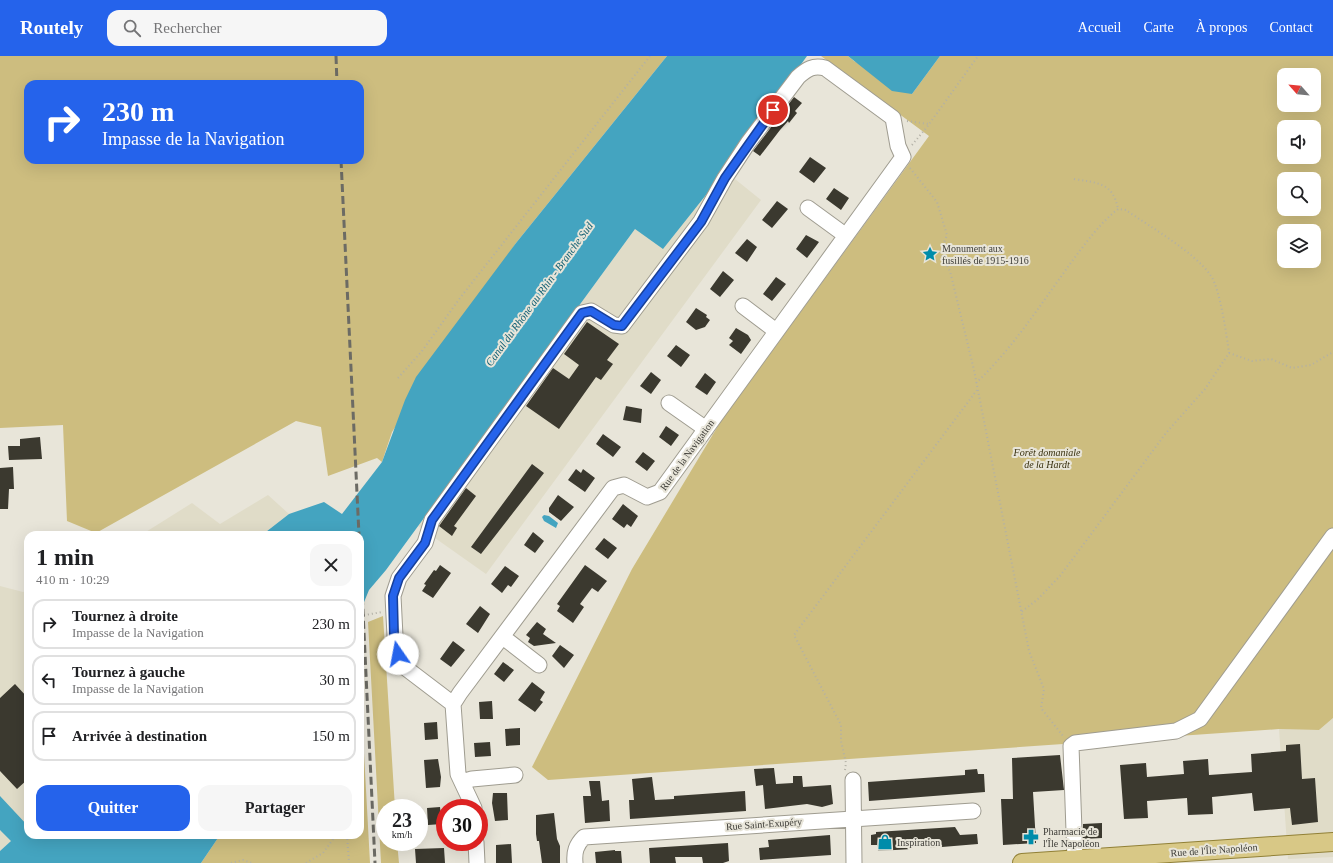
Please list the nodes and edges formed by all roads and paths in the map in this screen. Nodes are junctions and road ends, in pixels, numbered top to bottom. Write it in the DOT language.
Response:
graph roads {
  1 [pos="650,56"];
  2 [pos="978,56"];
  3 [pos="893,118"];
  4 [pos="929,124"];
  5 [pos="900,151"];
  6 [pos="1074,179"];
  7 [pos="808,208"];
  8 [pos="1118,209"];
  9 [pos="845,235"];
  10 [pos="743,306"];
  11 [pos="776,330"];
  12 [pos="1333,352"];
  13 [pos="1229,353"];
  14 [pos="398,378"];
  15 [pos="976,382"];
  16 [pos="978,390"];
  17 [pos="669,403"];
  18 [pos="706,429"];
  19 [pos="1333,536"];
  20 [pos="393,612"];
  21 [pos="1021,612"];
  22 [pos="364,616"];
  23 [pos="503,637"];
  24 [pos="539,665"];
  25 [pos="453,704"];
  26 [pos="1071,746"];
  27 [pos="515,776"];
  28 [pos="853,780"];
  29 [pos="462,782"];
  30 [pos="470,799"];
  31 [pos="973,811"];
  32 [pos="852,818"];
  33 [pos="333,839"];
  34 [pos="347,839"];
  35 [pos="1333,842"];
  36 [pos="476,851"];
  37 [pos="1079,860"];
  38 [pos="231,863"];
  39 [pos="235,863"];
  40 [pos="252,863"];
  41 [pos="306,863"];
  42 [pos="349,863"];
  43 [pos="477,863"];
  44 [pos="575,863"];
  45 [pos="854,863"];
  46 [pos="1022,863"];
  1 -- 14 [label="path"];
  2 -- 4 [label="path"];
  3 -- 4 [label="path"];
  3 -- 5 [label="street"];
  3 -- 20 [label="street"];
  4 -- 5 [label="path"];
  5 -- 9 [label="street, Rue de la Navigation"];
  5 -- 15 [label="path"];
  6 -- 8 [label="path"];
  7 -- 9 [label="street"];
  8 -- 13 [label="path"];
  8 -- 15 [label="path"];
  9 -- 11 [label="street, Rue de la Navigation"];
  10 -- 11 [label="street"];
  11 -- 18 [label="street, Rue de la Navigation"];
  12 -- 13 [label="path"];
  13 -- 21 [label="path"];
  15 -- 16 [label="path"];
  16 -- 21 [label="path"];
  16 -- 28 [label="path"];
  17 -- 18 [label="street"];
  18 -- 23 [label="street, Rue de la Navigation"];
  19 -- 26 [label="street"];
  20 -- 22 [label="path"];
  20 -- 25 [label="street"];
  21 -- 26 [label="path"];
  23 -- 24 [label="street"];
  23 -- 25 [label="street, Rue de la Navigation"];
  25 -- 29 [label="street"];
  26 -- 37 [label="street"];
  27 -- 29 [label="street"];
  28 -- 32 [label="street"];
  29 -- 30 [label="street"];
  31 -- 32 [label="street, Rue Saint-Exupéry"];
  32 -- 44 [label="street, Rue Saint-Exupéry"];
  32 -- 45 [label="street"];
  33 -- 41 [label="path"];
  34 -- 42 [label="path"];
  35 -- 37 [label="main road, Rue de l'Île Napoléon"];
  36 -- 43 [label="street"];
  37 -- 46 [label="main road, Rue de l'Île Napoléon"];
  38 -- 39 [label="path"];
  39 -- 40 [label="path"];
}
